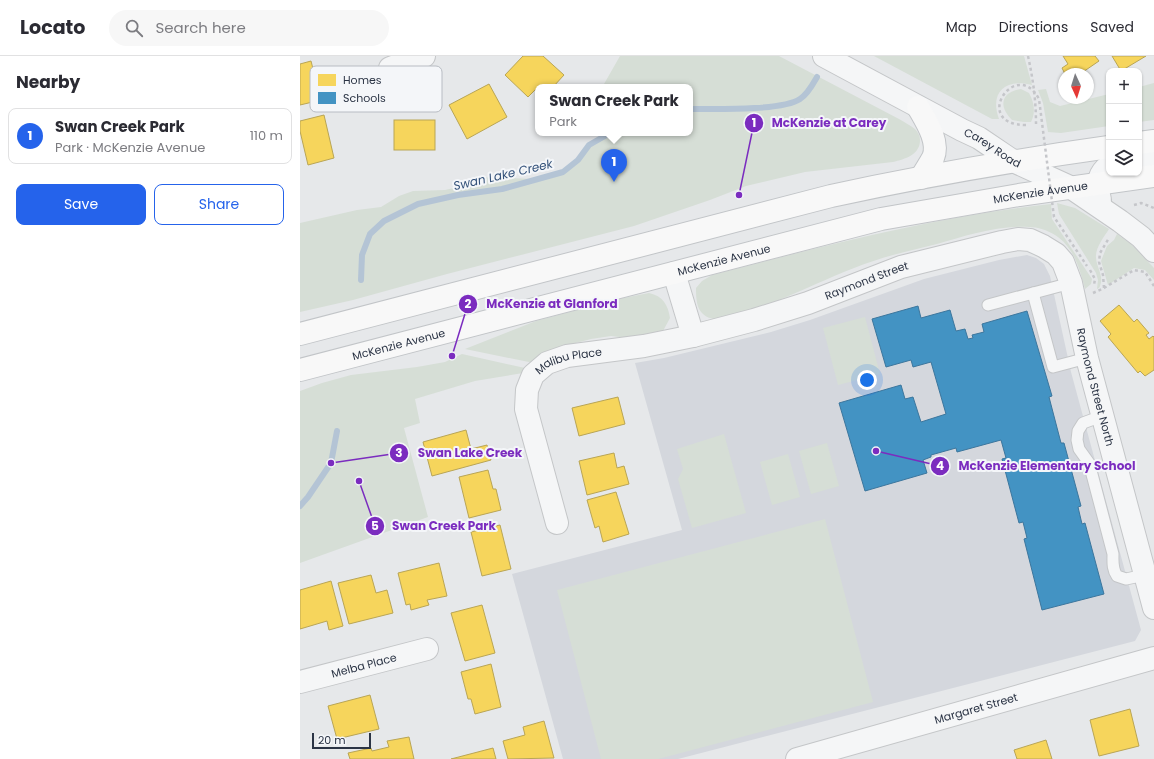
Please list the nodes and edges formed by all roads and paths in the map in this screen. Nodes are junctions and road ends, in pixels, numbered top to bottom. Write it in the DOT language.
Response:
graph roads {
  1 [pos="424,56"];
  2 [pos="824,56"];
  3 [pos="1028,56"];
  4 [pos="396,66"];
  5 [pos="918,107"];
  6 [pos="1036,124"];
  7 [pos="1026,125"];
  8 [pos="1154,141"];
  9 [pos="1142,143"];
  10 [pos="1106,147"];
  11 [pos="1154,154"];
  12 [pos="1142,156"];
  13 [pos="1013,161"];
  14 [pos="1103,174"];
  15 [pos="1154,176"];
  16 [pos="921,178"];
  17 [pos="1070,188"];
  18 [pos="1133,205"];
  19 [pos="1154,208"];
  20 [pos="1107,212"];
  21 [pos="1043,246"];
  22 [pos="1104,246"];
  23 [pos="1154,251"];
  24 [pos="1087,266"];
  25 [pos="674,273"];
  26 [pos="1071,283"];
  27 [pos="1154,286"];
  28 [pos="1104,288"];
  29 [pos="1033,293"];
  30 [pos="1090,294"];
  31 [pos="988,305"];
  32 [pos="300,334"];
  33 [pos="693,336"];
  34 [pos="1087,358"];
  35 [pos="301,370"];
  36 [pos="1102,416"];
  37 [pos="557,523"];
  38 [pos="1145,575"];
  39 [pos="1154,608"];
  40 [pos="427,649"];
  41 [pos="1154,658"];
  42 [pos="300,682"];
  43 [pos="797,759"];
  1 -- 4 [label="street"];
  2 -- 5 [label="street, Carey Road"];
  3 -- 6 [label="path"];
  5 -- 13 [label="street, Carey Road"];
  5 -- 16 [label="main road"];
  7 -- 24 [label="path, bridge"];
  8 -- 9 [label="main road"];
  10 -- 13 [label="main road"];
  11 -- 12 [label="street"];
  13 -- 16 [label="main road"];
  13 -- 17 [label="street, Carey Road"];
  14 -- 15 [label="main road, McKenzie Avenue"];
  14 -- 17 [label="main road, McKenzie Avenue"];
  14 -- 20 [label="street"];
  16 -- 32 [label="main road"];
  17 -- 20 [label="street, Carey Road"];
  17 -- 25 [label="main road, McKenzie Avenue"];
  18 -- 19 [label="path"];
  20 -- 23 [label="street, Carey Road"];
  21 -- 26 [label="street, Raymond Street North"];
  21 -- 33 [label="street, Raymond Street"];
  22 -- 28 [label="path"];
  25 -- 33 [label="street"];
  25 -- 35 [label="main road, McKenzie Avenue"];
  26 -- 29 [label="lane"];
  26 -- 34 [label="street, Raymond Street North"];
  27 -- 28 [label="path"];
  28 -- 30 [label="path"];
  29 -- 31 [label="lane"];
  29 -- 34 [label="lane"];
  33 -- 37 [label="street, Malibu Place"];
  34 -- 36 [label="street, Raymond Street North"];
  36 -- 38 [label="street, Raymond Street North"];
  36 -- 38 [label="lane"];
  38 -- 39 [label="street, Raymond Street North"];
  40 -- 42 [label="street, Melba Place"];
  41 -- 43 [label="street, Margaret Street"];
}
